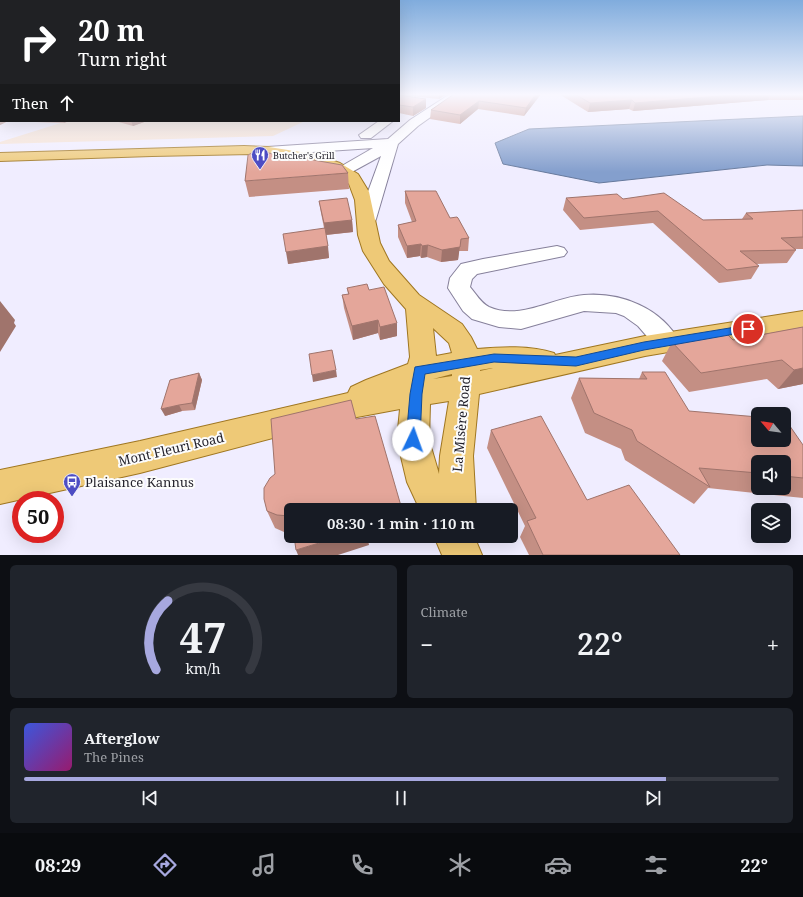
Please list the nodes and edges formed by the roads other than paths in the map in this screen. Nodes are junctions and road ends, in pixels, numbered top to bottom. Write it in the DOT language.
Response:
graph roads {
  1 [pos="400,120"];
  2 [pos="419,120"];
  3 [pos="386,122"];
  4 [pos="414,123"];
  5 [pos="366,135"];
  6 [pos="392,143"];
  7 [pos="267,151"];
  8 [pos="0,157"];
  9 [pos="345,170"];
  10 [pos="367,219"];
  11 [pos="558,252"];
  12 [pos="418,307"];
  13 [pos="803,320"];
  14 [pos="667,342"];
  15 [pos="465,374"];
  16 [pos="418,382"];
  17 [pos="0,487"];
  18 [pos="435,503"];
  19 [pos="457,503"];
  1 -- 4 [label="street"];
  2 -- 4 [label="street"];
  3 -- 5 [label="street"];
  4 -- 6 [label="street"];
  6 -- 7 [label="street"];
  6 -- 9 [label="street"];
  6 -- 10 [label="street"];
  7 -- 8 [label="main road"];
  7 -- 9 [label="main road"];
  9 -- 10 [label="main road, La Misère Road"];
  10 -- 12 [label="main road, La Misère Road"];
  11 -- 14 [label="street"];
  12 -- 15 [label="main road, La Misère Road"];
  12 -- 16 [label="main road"];
  13 -- 14 [label="main road, Mont Fleuri Road"];
  14 -- 15 [label="main road, Mont Fleuri Road"];
  15 -- 16 [label="main road, Mont Fleuri Road"];
  15 -- 19 [label="main road, La Misère Road"];
  16 -- 17 [label="main road, Mont Fleuri Road"];
  16 -- 18 [label="main road"];
}
